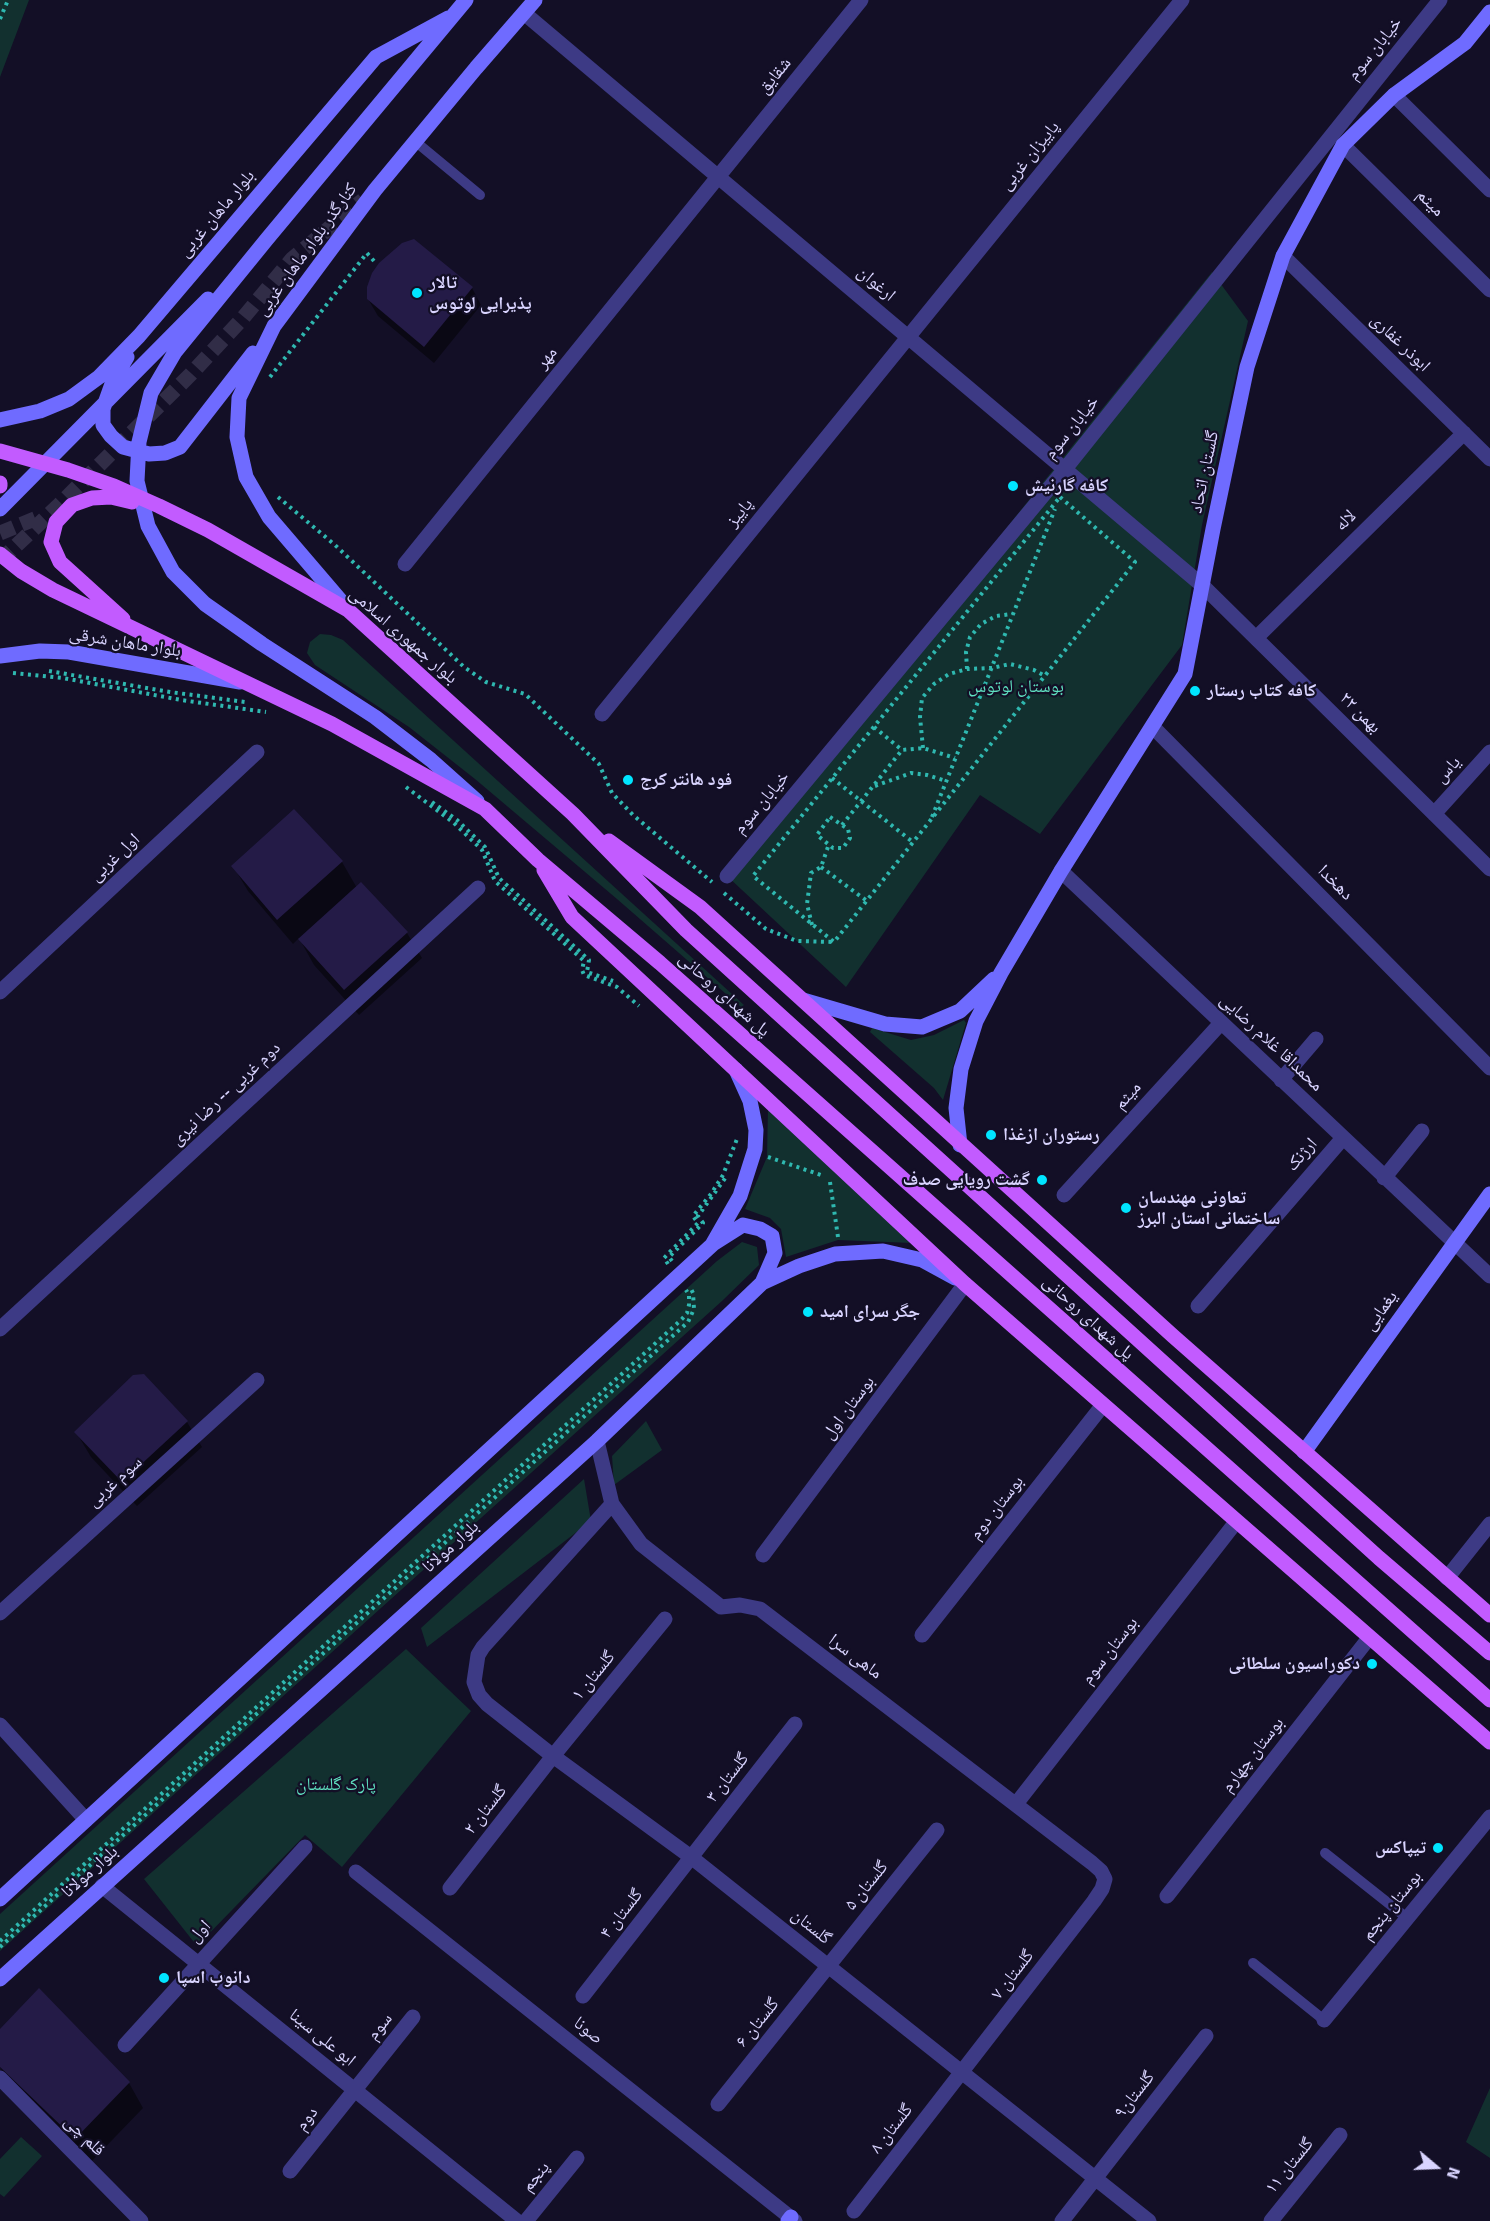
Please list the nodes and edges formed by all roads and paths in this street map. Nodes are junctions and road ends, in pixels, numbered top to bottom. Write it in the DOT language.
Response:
graph roads {
  1 [pos="8,0"];
  2 [pos="466,0"];
  3 [pos="535,0"];
  4 [pos="861,0"];
  5 [pos="1182,0"];
  6 [pos="1440,0"];
  7 [pos="1490,12"];
  8 [pos="524,13"];
  9 [pos="454,15"];
  10 [pos="0,20"];
  11 [pos="1394,95"];
  12 [pos="416,142"];
  13 [pos="1343,145"];
  14 [pos="719,176"];
  15 [pos="1490,190"];
  16 [pos="480,195"];
  17 [pos="267,239"];
  18 [pos="1283,256"];
  19 [pos="374,261"];
  20 [pos="1490,290"];
  21 [pos="274,326"];
  22 [pos="139,336"];
  23 [pos="909,337"];
  24 [pos="267,383"];
  25 [pos="0,420"];
  26 [pos="1464,433"];
  27 [pos="0,452"];
  28 [pos="1490,459"];
  29 [pos="1065,469"];
  30 [pos="275,494"];
  31 [pos="1060,497"];
  32 [pos="0,509"];
  33 [pos="208,530"];
  34 [pos="0,554"];
  35 [pos="405,564"];
  36 [pos="1203,585"];
  37 [pos="348,610"];
  38 [pos="1013,614"];
  39 [pos="136,630"];
  40 [pos="1256,638"];
  41 [pos="0,656"];
  42 [pos="992,668"];
  43 [pos="967,669"];
  44 [pos="1045,676"];
  45 [pos="244,683"];
  46 [pos="602,714"];
  47 [pos="874,727"];
  48 [pos="1153,727"];
  49 [pos="924,748"];
  50 [pos="902,750"];
  51 [pos="257,752"];
  52 [pos="1490,752"];
  53 [pos="956,758"];
  54 [pos="832,778"];
  55 [pos="946,781"];
  56 [pos="874,786"];
  57 [pos="862,801"];
  58 [pos="485,809"];
  59 [pos="573,814"];
  60 [pos="1434,814"];
  61 [pos="930,822"];
  62 [pos="842,825"];
  63 [pos="914,843"];
  64 [pos="829,844"];
  65 [pos="538,860"];
  66 [pos="821,867"];
  67 [pos="1490,869"];
  68 [pos="1061,872"];
  69 [pos="727,876"];
  70 [pos="478,888"];
  71 [pos="867,901"];
  72 [pos="812,924"];
  73 [pos="687,930"];
  74 [pos="834,942"];
  75 [pos="1001,973"];
  76 [pos="0,992"];
  77 [pos="803,1000"];
  78 [pos="1221,1023"];
  79 [pos="1317,1039"];
  80 [pos="734,1066"];
  81 [pos="1490,1068"];
  82 [pos="1281,1080"];
  83 [pos="1422,1131"];
  84 [pos="1343,1138"];
  85 [pos="960,1144"];
  86 [pos="767,1157"];
  87 [pos="1384,1178"];
  88 [pos="1490,1194"];
  89 [pos="1064,1195"];
  90 [pos="838,1239"];
  91 [pos="1455,1242"];
  92 [pos="712,1245"];
  93 [pos="1490,1276"];
  94 [pos="762,1283"];
  95 [pos="965,1284"];
  96 [pos="1198,1306"];
  97 [pos="0,1329"];
  98 [pos="257,1380"];
  99 [pos="1103,1405"];
  100 [pos="597,1441"];
  101 [pos="1304,1452"];
  102 [pos="612,1504"];
  103 [pos="1236,1522"];
  104 [pos="1490,1524"];
  105 [pos="763,1555"];
  106 [pos="1447,1578"];
  107 [pos="0,1613"];
  108 [pos="1490,1615"];
  109 [pos="665,1619"];
  110 [pos="922,1635"];
  111 [pos="1369,1638"];
  112 [pos="1490,1653"];
  113 [pos="1490,1700"];
  114 [pos="795,1724"];
  115 [pos="0,1725"];
  116 [pos="1490,1742"];
  117 [pos="553,1756"];
  118 [pos="1016,1804"];
  119 [pos="1490,1817"];
  120 [pos="86,1820"];
  121 [pos="937,1830"];
  122 [pos="305,1847"];
  123 [pos="1325,1853"];
  124 [pos="692,1857"];
  125 [pos="356,1872"];
  126 [pos="102,1886"];
  127 [pos="450,1888"];
  128 [pos="1167,1896"];
  129 [pos="0,1899"];
  130 [pos="1094,1901"];
  131 [pos="1407,1918"];
  132 [pos="0,1941"];
  133 [pos="0,1947"];
  134 [pos="198,1963"];
  135 [pos="1253,1963"];
  136 [pos="828,1966"];
  137 [pos="0,1979"];
  138 [pos="583,1996"];
  139 [pos="413,2017"];
  140 [pos="1324,2020"];
  141 [pos="1206,2036"];
  142 [pos="125,2045"];
  143 [pos="962,2072"];
  144 [pos="0,2078"];
  145 [pos="355,2090"];
  146 [pos="718,2104"];
  147 [pos="1340,2135"];
  148 [pos="577,2158"];
  149 [pos="290,2171"];
  150 [pos="1095,2178"];
  151 [pos="854,2211"];
  152 [pos="791,2220"];
  153 [pos="141,2221"];
  154 [pos="517,2221"];
  155 [pos="526,2221"];
  156 [pos="1062,2221"];
  157 [pos="1149,2221"];
  158 [pos="1271,2221"];
  1 -- 10 [label="path"];
  2 -- 9 [label="main road, بلوار ماهان غربی"];
  3 -- 8 [label="main road, کنارگذر بلوار ماهان غربی"];
  4 -- 14 [label="street, شقایق"];
  5 -- 23 [label="street, پاییزان غربی"];
  6 -- 29 [label="street, خیابان سوم"];
  7 -- 11 [label="main road, گلستان اتحاد"];
  8 -- 12 [label="main road, کنارگذر بلوار ماهان غربی"];
  8 -- 14 [label="street, ارغوان"];
  9 -- 17 [label="main road, بلوار ماهان غربی"];
  9 -- 22 [label="main road, بلوار ماهان غربی"];
  11 -- 13 [label="main road, گلستان اتحاد"];
  11 -- 15 [label="street"];
  12 -- 16 [label="lane"];
  12 -- 21 [label="main road, کنارگذر بلوار ماهان غربی"];
  13 -- 18 [label="main road, گلستان اتحاد"];
  13 -- 20 [label="street, میثم"];
  14 -- 23 [label="street, ارغوان"];
  14 -- 35 [label="street, مهر"];
  17 -- 32 [label="main road"];
  17 -- 58 [label="main road"];
  18 -- 26 [label="street, ابوذر غفاری"];
  18 -- 36 [label="main road, گلستان اتحاد"];
  19 -- 24 [label="path"];
  21 -- 22 [label="main road"];
  21 -- 37 [label="main road, کنارگذر بلوار ماهان غربی"];
  22 -- 25 [label="main road, بلوار ماهان غربی"];
  23 -- 29 [label="street, ارغوان"];
  23 -- 46 [label="street, پاییز"];
  26 -- 28 [label="street, ابوذر غفاری"];
  26 -- 40 [label="street, لاله"];
  27 -- 33 [label="main road, بلوار جمهوری اسلامی"];
  29 -- 36 [label="street, ارغوان"];
  29 -- 69 [label="street, خیابان سوم"];
  30 -- 74 [label="path"];
  31 -- 38 [label="path"];
  31 -- 44 [label="path"];
  31 -- 47 [label="path"];
  33 -- 37 [label="main road, بلوار جمهوری اسلامی"];
  33 -- 39 [label="main road"];
  34 -- 39 [label="main road"];
  36 -- 40 [label="street, ۲۲ بهمن"];
  36 -- 48 [label="main road, گلستان اتحاد"];
  37 -- 59 [label="main road, بلوار جمهوری اسلامی"];
  38 -- 42 [label="path"];
  38 -- 43 [label="path"];
  39 -- 45 [label="main road"];
  40 -- 60 [label="street, ۲۲ بهمن"];
  41 -- 45 [label="main road, بلوار ماهان شرقی"];
  42 -- 43 [label="path"];
  42 -- 44 [label="path"];
  42 -- 53 [label="path"];
  43 -- 49 [label="path"];
  44 -- 61 [label="path"];
  45 -- 58 [label="main road"];
  47 -- 50 [label="path"];
  47 -- 54 [label="path"];
  48 -- 68 [label="main road, گلستان اتحاد"];
  48 -- 81 [label="street, دهخدا"];
  49 -- 50 [label="path"];
  49 -- 53 [label="path"];
  50 -- 56 [label="path"];
  51 -- 76 [label="street, اول غربی"];
  52 -- 60 [label="street, یاس"];
  53 -- 55 [label="path"];
  54 -- 57 [label="path"];
  54 -- 72 [label="path"];
  55 -- 56 [label="path"];
  55 -- 61 [label="path"];
  56 -- 57 [label="path"];
  57 -- 62 [label="path"];
  57 -- 63 [label="path"];
  58 -- 65 [label="main road"];
  59 -- 73 [label="main road, بلوار جمهوری اسلامی"];
  59 -- 77 [label="main road"];
  60 -- 67 [label="street, ۲۲ بهمن"];
  61 -- 63 [label="path"];
  62 -- 64 [label="path"];
  62 -- 64 [label="path"];
  63 -- 71 [label="path"];
  64 -- 66 [label="path"];
  65 -- 80 [label="main road"];
  65 -- 113 [label="main road, پل شهدای روحانی"];
  66 -- 71 [label="path"];
  66 -- 72 [label="path"];
  68 -- 75 [label="main road, گلستان اتحاد"];
  68 -- 78 [label="street, محمداقا غلام رضایی"];
  70 -- 97 [label="street, دوم غربی -- رضا نیری"];
  71 -- 74 [label="path"];
  72 -- 74 [label="path"];
  73 -- 112 [label="main road, پل شهدای روحانی"];
  75 -- 77 [label="main road"];
  75 -- 85 [label="main road"];
  77 -- 85 [label="main road"];
  78 -- 82 [label="street, محمداقا غلام رضایی"];
  78 -- 89 [label="street, میثم"];
  79 -- 82 [label="street"];
  80 -- 92 [label="main road"];
  80 -- 95 [label="main road"];
  82 -- 84 [label="street, محمداقا غلام رضایی"];
  83 -- 87 [label="street"];
  84 -- 87 [label="street, محمداقا غلام رضایی"];
  84 -- 96 [label="street, ارژنک"];
  85 -- 101 [label="main road"];
  86 -- 90 [label="path"];
  87 -- 91 [label="street, محمداقا غلام رضایی"];
  88 -- 91 [label="main road, یغمایی"];
  91 -- 93 [label="street, محمداقا غلام رضایی"];
  91 -- 101 [label="main road, یغمایی"];
  92 -- 94 [label="main road"];
  92 -- 120 [label="main road"];
  94 -- 95 [label="main road, بلوار مولانا"];
  94 -- 100 [label="main road, بلوار مولانا"];
  95 -- 99 [label="main road"];
  95 -- 105 [label="street, بوستان اول"];
  98 -- 107 [label="street, سوم غربی"];
  99 -- 103 [label="main road"];
  99 -- 110 [label="street, بوستان دوم"];
  100 -- 102 [label="street, ماهی سرا"];
  100 -- 126 [label="main road, بلوار مولانا"];
  101 -- 106 [label="main road"];
  102 -- 117 [label="street, گلستان"];
  102 -- 118 [label="street, ماهی سرا"];
  103 -- 111 [label="main road"];
  103 -- 118 [label="street, بوستان سوم"];
  104 -- 106 [label="street"];
  106 -- 108 [label="main road"];
  109 -- 117 [label="street, گلستان ۱"];
  111 -- 116 [label="main road"];
  111 -- 128 [label="street, بوستان چهارم"];
  114 -- 124 [label="street, گلستان ۳"];
  115 -- 120 [label="street"];
  117 -- 124 [label="street, گلستان"];
  117 -- 127 [label="street, گلستان ۲"];
  118 -- 130 [label="street, ماهی سرا"];
  119 -- 131 [label="street, بوستان پنجم"];
  120 -- 129 [label="main road"];
  121 -- 136 [label="street, گلستان ۵"];
  122 -- 134 [label="street, اول"];
  123 -- 131 [label="lane"];
  124 -- 136 [label="street, گلستان"];
  124 -- 138 [label="street, گلستان ۴"];
  125 -- 152 [label="street, صونا"];
  126 -- 134 [label="street, ابو علی سینا"];
  126 -- 137 [label="main road, بلوار مولانا"];
  130 -- 143 [label="street, گلستان ۷"];
  131 -- 140 [label="street, بوستان پنجم"];
  132 -- 133 [label="path"];
  134 -- 142 [label="street, اول"];
  134 -- 145 [label="street, ابو علی سینا"];
  135 -- 140 [label="lane"];
  136 -- 143 [label="street, گلستان"];
  136 -- 146 [label="street, گلستان ۶"];
  139 -- 145 [label="street, سوم"];
  141 -- 150 [label="street, گلستان۹"];
  143 -- 150 [label="street, گلستان"];
  143 -- 151 [label="street, گلستان ۸"];
  144 -- 153 [label="street, قلم چی"];
  145 -- 149 [label="street, دوم"];
  145 -- 154 [label="street, ابو علی سینا"];
  147 -- 158 [label="street, گلستان ۱۱"];
  148 -- 155 [label="street, پنجم"];
  150 -- 156 [label="street, گلستان۹"];
  150 -- 157 [label="street, گلستان"];
}
